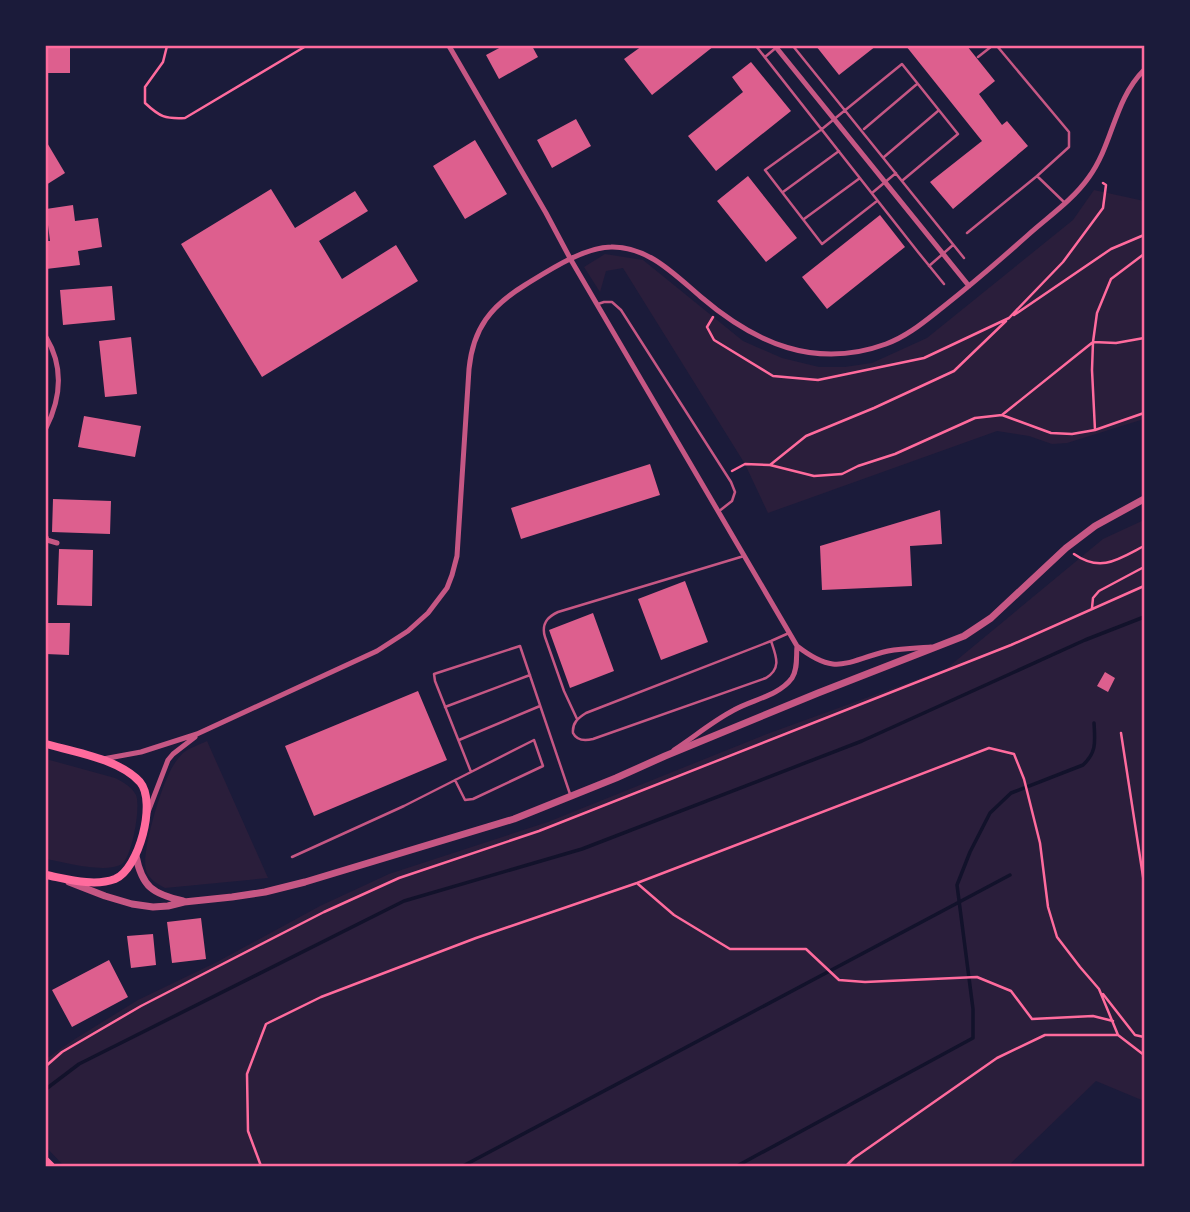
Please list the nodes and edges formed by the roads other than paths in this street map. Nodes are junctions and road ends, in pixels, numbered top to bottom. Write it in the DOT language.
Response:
graph roads {
  1 [pos="449,46"];
  2 [pos="756,46"];
  3 [pos="776,46"];
  4 [pos="793,46"];
  5 [pos="992,46"];
  6 [pos="997,46"];
  7 [pos="765,57"];
  8 [pos="978,57"];
  9 [pos="1144,70"];
  10 [pos="917,84"];
  11 [pos="845,110"];
  12 [pos="939,111"];
  13 [pos="834,119"];
  14 [pos="822,129"];
  15 [pos="862,130"];
  16 [pos="839,151"];
  17 [pos="884,157"];
  18 [pos="896,173"];
  19 [pos="1037,176"];
  20 [pos="860,178"];
  21 [pos="903,180"];
  22 [pos="885,183"];
  23 [pos="783,192"];
  24 [pos="872,194"];
  25 [pos="877,201"];
  26 [pos="1065,203"];
  27 [pos="804,219"];
  28 [pos="967,233"];
  29 [pos="953,245"];
  30 [pos="943,253"];
  31 [pos="964,258"];
  32 [pos="570,260"];
  33 [pos="929,266"];
  34 [pos="944,284"];
  35 [pos="969,286"];
  36 [pos="598,304"];
  37 [pos="46,337"];
  38 [pos="46,428"];
  39 [pos="1144,499"];
  40 [pos="718,512"];
  41 [pos="46,537"];
  42 [pos="57,543"];
  43 [pos="744,556"];
  44 [pos="789,633"];
  45 [pos="771,641"];
  46 [pos="797,646"];
  47 [pos="938,647"];
  48 [pos="530,675"];
  49 [pos="540,706"];
  50 [pos="445,707"];
  51 [pos="577,719"];
  52 [pos="197,734"];
  53 [pos="459,740"];
  54 [pos="46,744"];
  55 [pos="665,756"];
  56 [pos="102,759"];
  57 [pos="471,772"];
  58 [pos="455,780"];
  59 [pos="571,797"];
  60 [pos="146,817"];
  61 [pos="136,856"];
  62 [pos="292,857"];
  63 [pos="46,875"];
  64 [pos="59,877"];
  65 [pos="184,902"];
  66 [pos="46,1161"];
  67 [pos="51,1167"];
  1 -- 32 [label="street"];
  2 -- 7 [label="lane"];
  3 -- 7 [label="lane"];
  3 -- 13 [label="street"];
  4 -- 11 [label="lane"];
  5 -- 8 [label="lane"];
  6 -- 19 [label="lane"];
  7 -- 14 [label="lane"];
  9 -- 26 [label="street"];
  10 -- 11 [label="lane"];
  10 -- 12 [label="lane"];
  10 -- 15 [label="lane"];
  11 -- 13 [label="lane"];
  11 -- 15 [label="lane"];
  12 -- 17 [label="lane"];
  12 -- 21 [label="lane"];
  13 -- 14 [label="lane"];
  13 -- 22 [label="street"];
  14 -- 16 [label="lane"];
  14 -- 23 [label="lane"];
  15 -- 17 [label="lane"];
  16 -- 20 [label="lane"];
  16 -- 23 [label="lane"];
  17 -- 18 [label="lane"];
  18 -- 21 [label="lane"];
  18 -- 22 [label="lane"];
  19 -- 26 [label="lane"];
  19 -- 28 [label="lane"];
  20 -- 24 [label="lane"];
  20 -- 27 [label="lane"];
  21 -- 29 [label="lane"];
  22 -- 24 [label="lane"];
  22 -- 30 [label="street"];
  23 -- 27 [label="lane"];
  24 -- 25 [label="lane"];
  25 -- 27 [label="lane"];
  25 -- 33 [label="lane"];
  26 -- 35 [label="street"];
  29 -- 30 [label="lane"];
  29 -- 31 [label="lane"];
  30 -- 33 [label="lane"];
  30 -- 35 [label="street"];
  32 -- 35 [label="street"];
  32 -- 36 [label="street"];
  32 -- 52 [label="street"];
  33 -- 34 [label="lane"];
  36 -- 40 [label="street"];
  36 -- 40 [label="lane"];
  37 -- 38 [label="street"];
  39 -- 47 [label="street"];
  40 -- 43 [label="street"];
  41 -- 42 [label="street"];
  43 -- 44 [label="street"];
  43 -- 51 [label="lane"];
  44 -- 45 [label="lane"];
  44 -- 46 [label="street"];
  45 -- 51 [label="lane"];
  45 -- 51 [label="lane"];
  46 -- 47 [label="street"];
  46 -- 55 [label="street"];
  47 -- 55 [label="street"];
  48 -- 49 [label="lane"];
  48 -- 50 [label="lane"];
  48 -- 50 [label="lane"];
  49 -- 53 [label="lane"];
  49 -- 59 [label="lane"];
  50 -- 53 [label="lane"];
  52 -- 56 [label="street"];
  52 -- 60 [label="street"];
  53 -- 57 [label="lane"];
  54 -- 56 [label="main road"];
  55 -- 59 [label="street"];
  56 -- 60 [label="main road"];
  57 -- 58 [label="lane"];
  57 -- 58 [label="lane"];
  58 -- 62 [label="lane"];
  59 -- 65 [label="street"];
  60 -- 61 [label="main road"];
  61 -- 64 [label="main road"];
  61 -- 65 [label="street"];
  63 -- 64 [label="main road"];
  64 -- 65 [label="street"];
  66 -- 67 [label="main road"];
}
